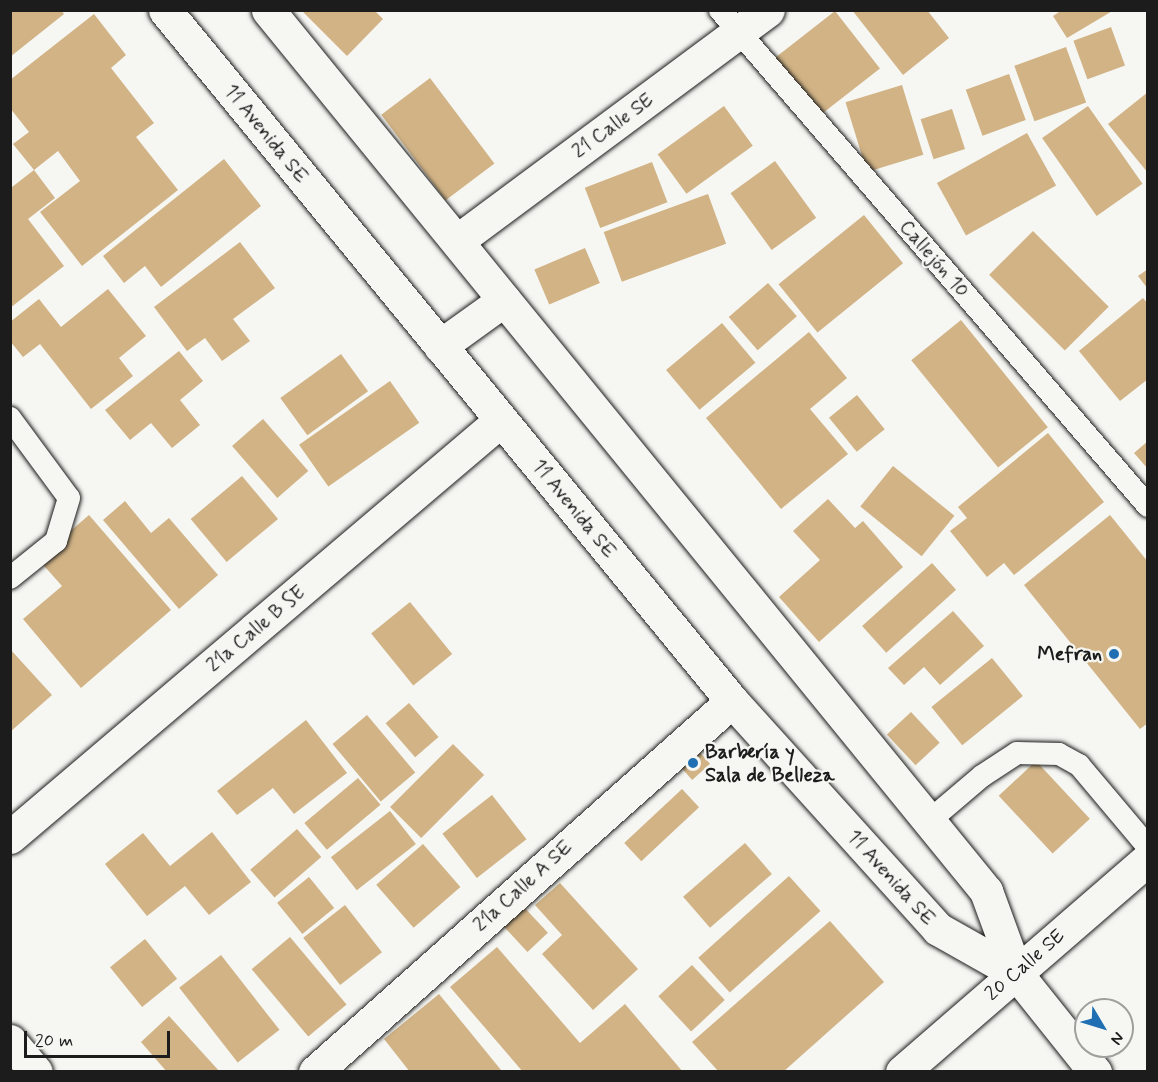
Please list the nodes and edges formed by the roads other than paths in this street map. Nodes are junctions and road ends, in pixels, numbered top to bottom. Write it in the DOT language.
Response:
graph roads {
  1 [pos="165,10"];
  2 [pos="268,10"];
  3 [pos="768,10"];
  4 [pos="729,22"];
  5 [pos="457,241"];
  6 [pos="504,300"];
  7 [pos="440,346"];
  8 [pos="10,418"];
  9 [pos="501,420"];
  10 [pos="1148,507"];
  11 [pos="10,578"];
  12 [pos="732,701"];
  13 [pos="929,821"];
  14 [pos="10,837"];
  15 [pos="1148,847"];
  16 [pos="1148,859"];
  17 [pos="1016,973"];
  18 [pos="10,1041"];
  19 [pos="36,1071"];
  20 [pos="315,1071"];
  21 [pos="902,1071"];
  22 [pos="1095,1071"];
  1 -- 7 [label="street, 11 Avenida SE"];
  2 -- 5 [label="street, 11 Avenida SE"];
  3 -- 4 [label="street, 21 Calle SE"];
  4 -- 5 [label="street, 21 Calle SE"];
  4 -- 10 [label="lane, Callejón 10"];
  5 -- 6 [label="street, 11 Avenida SE"];
  6 -- 7 [label="street"];
  6 -- 13 [label="street, 11 Avenida SE"];
  7 -- 9 [label="street, 11 Avenida SE"];
  8 -- 11 [label="lane"];
  9 -- 12 [label="street, 11 Avenida SE"];
  9 -- 14 [label="street, 21a Calle B SE"];
  12 -- 17 [label="street, 11 Avenida SE"];
  12 -- 20 [label="street, 21a Calle A SE"];
  13 -- 15 [label="lane"];
  13 -- 17 [label="street, 11 Avenida SE"];
  16 -- 17 [label="street, 20 Calle SE"];
  17 -- 21 [label="street, 20 Calle SE"];
  17 -- 22 [label="street, 11 Avenida SE"];
  18 -- 19 [label="street"];
}
